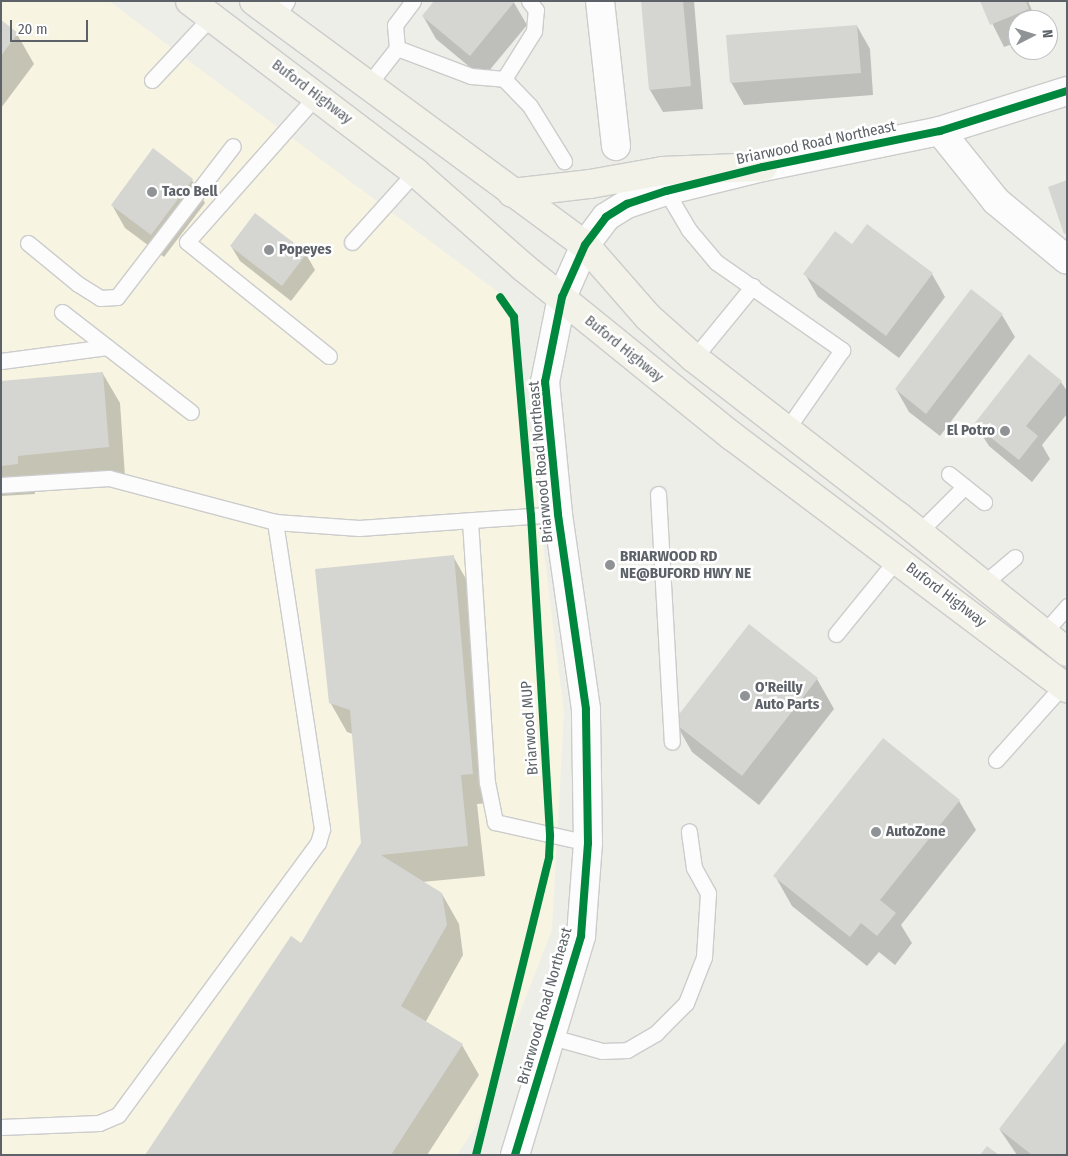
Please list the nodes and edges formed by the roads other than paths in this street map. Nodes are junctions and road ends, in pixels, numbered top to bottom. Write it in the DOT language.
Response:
graph roads {
  1 [pos="254,1"];
  2 [pos="413,1"];
  3 [pos="529,1"];
  4 [pos="600,1"];
  5 [pos="200,9"];
  6 [pos="282,10"];
  7 [pos="397,48"];
  8 [pos="504,79"];
  9 [pos="152,80"];
  10 [pos="368,85"];
  11 [pos="1067,91"];
  12 [pos="317,95"];
  13 [pos="940,131"];
  14 [pos="233,146"];
  15 [pos="616,146"];
  16 [pos="564,161"];
  17 [pos="762,167"];
  18 [pos="415,172"];
  19 [pos="666,191"];
  20 [pos="512,193"];
  21 [pos="352,242"];
  22 [pos="28,243"];
  23 [pos="585,245"];
  24 [pos="1067,260"];
  25 [pos="753,286"];
  26 [pos="562,297"];
  27 [pos="62,312"];
  28 [pos="107,347"];
  29 [pos="329,356"];
  30 [pos="694,358"];
  31 [pos="1,361"];
  32 [pos="191,412"];
  33 [pos="787,429"];
  34 [pos="949,474"];
  35 [pos="1,485"];
  36 [pos="964,486"];
  37 [pos="658,494"];
  38 [pos="984,502"];
  39 [pos="558,514"];
  40 [pos="470,521"];
  41 [pos="275,522"];
  42 [pos="919,532"];
  43 [pos="1015,557"];
  44 [pos="897,559"];
  45 [pos="982,584"];
  46 [pos="1067,606"];
  47 [pos="836,634"];
  48 [pos="1043,634"];
  49 [pos="1067,652"];
  50 [pos="1065,686"];
  51 [pos="672,742"];
  52 [pos="996,760"];
  53 [pos="689,831"];
  54 [pos="588,843"];
  55 [pos="552,1037"];
  56 [pos="1,1127"];
  57 [pos="515,1155"];
  1 -- 6 [label="main road, Buford Highway"];
  2 -- 7 [label="lane"];
  3 -- 8 [label="lane"];
  4 -- 15 [label="street"];
  5 -- 9 [label="lane"];
  5 -- 12 [label="main road, Buford Highway"];
  6 -- 10 [label="main road, Buford Highway"];
  7 -- 8 [label="lane"];
  7 -- 10 [label="lane"];
  8 -- 16 [label="lane"];
  10 -- 20 [label="main road, Buford Highway"];
  11 -- 13 [label="street, Briarwood Road Northeast"];
  12 -- 18 [label="main road, Buford Highway"];
  12 -- 29 [label="lane"];
  13 -- 17 [label="street, Briarwood Road Northeast"];
  13 -- 24 [label="street"];
  14 -- 22 [label="lane"];
  17 -- 19 [label="street, Briarwood Road Northeast"];
  17 -- 20 [label="main road"];
  18 -- 21 [label="lane"];
  18 -- 26 [label="main road, Buford Highway"];
  19 -- 23 [label="street, Briarwood Road Northeast"];
  19 -- 25 [label="lane"];
  20 -- 23 [label="main road, Buford Highway"];
  23 -- 26 [label="street, Briarwood Road Northeast"];
  23 -- 30 [label="main road, Buford Highway"];
  25 -- 30 [label="lane"];
  25 -- 33 [label="lane"];
  26 -- 39 [label="street, Briarwood Road Northeast"];
  26 -- 44 [label="main road, Buford Highway"];
  27 -- 28 [label="lane"];
  28 -- 31 [label="lane"];
  28 -- 32 [label="lane"];
  30 -- 33 [label="main road, Buford Highway"];
  33 -- 42 [label="main road, Buford Highway"];
  34 -- 36 [label="lane"];
  35 -- 41 [label="lane"];
  36 -- 38 [label="lane"];
  36 -- 42 [label="lane"];
  37 -- 51 [label="lane"];
  39 -- 40 [label="lane"];
  39 -- 54 [label="street, Briarwood Road Northeast"];
  40 -- 41 [label="lane"];
  40 -- 54 [label="lane"];
  41 -- 56 [label="lane"];
  42 -- 45 [label="main road, Buford Highway"];
  43 -- 45 [label="lane"];
  44 -- 47 [label="lane"];
  44 -- 50 [label="main road, Buford Highway"];
  45 -- 48 [label="main road, Buford Highway"];
  46 -- 48 [label="lane"];
  48 -- 49 [label="main road, Buford Highway"];
  50 -- 52 [label="lane"];
  53 -- 55 [label="lane"];
  54 -- 55 [label="street, Briarwood Road Northeast"];
  55 -- 57 [label="street, Briarwood Road Northeast"];
}
